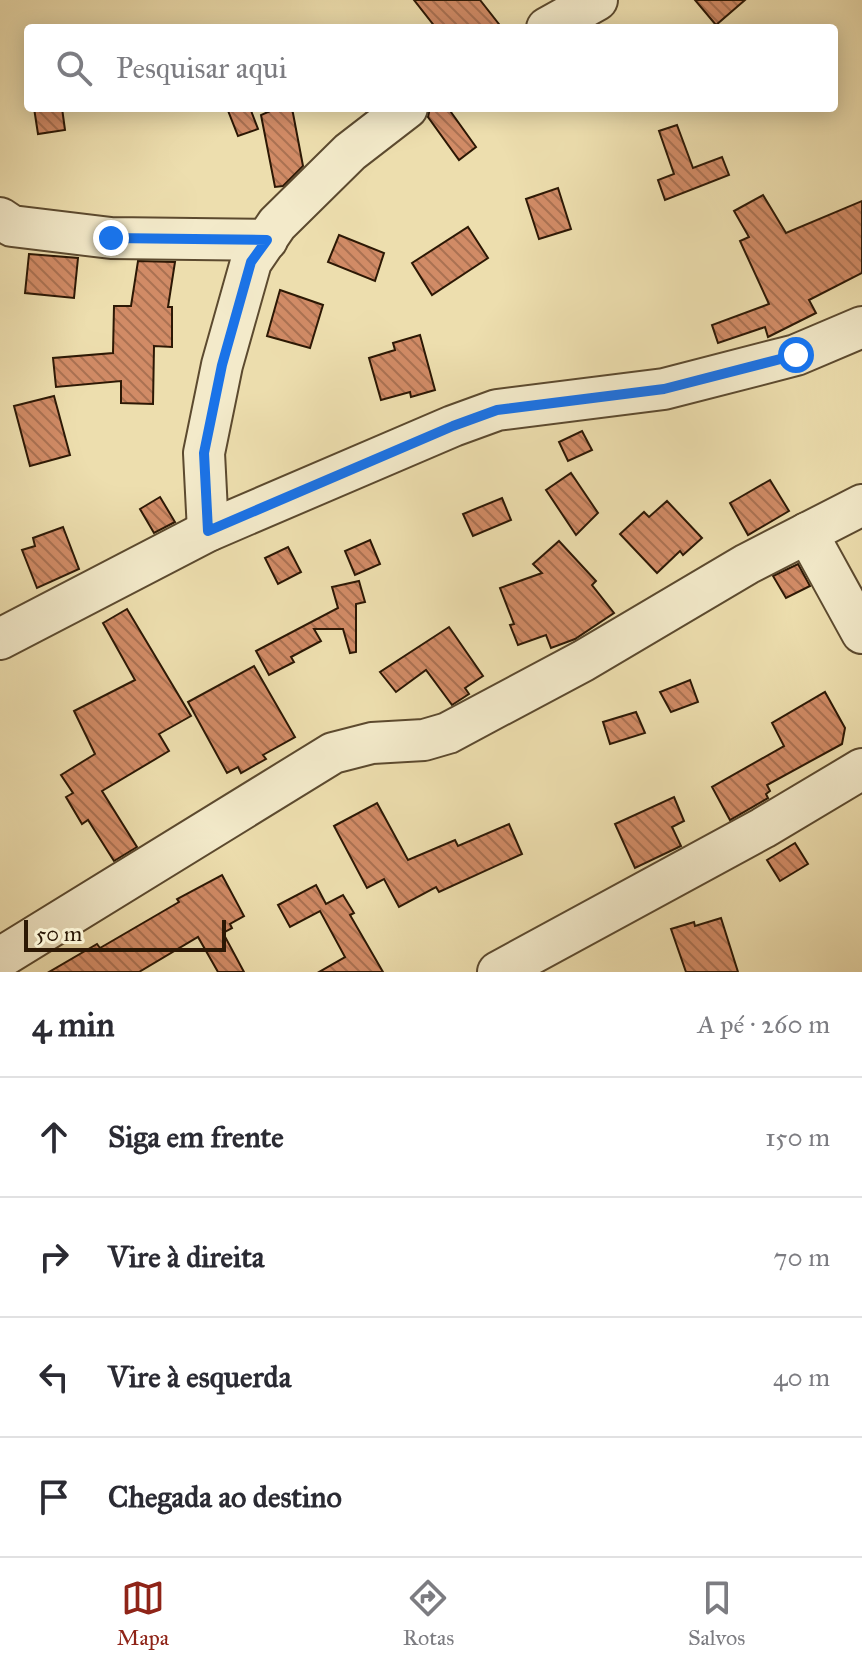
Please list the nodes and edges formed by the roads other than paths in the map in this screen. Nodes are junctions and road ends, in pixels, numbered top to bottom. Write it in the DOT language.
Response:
graph roads {
  1 [pos="597,0"];
  2 [pos="554,24"];
  3 [pos="402,112"];
  4 [pos="0,218"];
  5 [pos="267,240"];
  6 [pos="862,327"];
  7 [pos="862,505"];
  8 [pos="208,531"];
  9 [pos="807,533"];
  10 [pos="862,633"];
  11 [pos="0,639"];
  12 [pos="862,769"];
  13 [pos="0,958"];
  14 [pos="498,972"];
  1 -- 2 [label="street"];
  3 -- 5 [label="street"];
  4 -- 5 [label="street"];
  5 -- 8 [label="street"];
  6 -- 8 [label="street"];
  7 -- 9 [label="street"];
  8 -- 11 [label="street"];
  9 -- 10 [label="street"];
  9 -- 13 [label="street"];
  12 -- 14 [label="street"];
}
